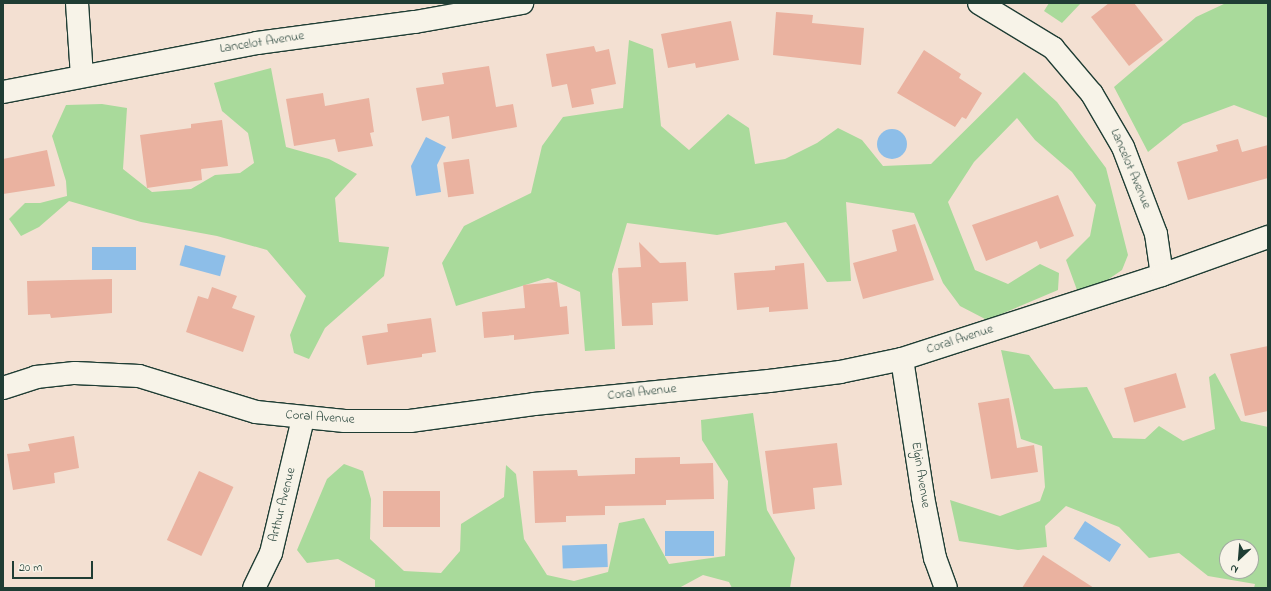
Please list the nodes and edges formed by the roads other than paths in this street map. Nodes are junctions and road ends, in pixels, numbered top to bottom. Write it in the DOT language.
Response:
graph roads {
  1 [pos="77,3"];
  2 [pos="522,3"];
  3 [pos="979,3"];
  4 [pos="82,76"];
  5 [pos="3,92"];
  6 [pos="1268,237"];
  7 [pos="1162,275"];
  8 [pos="902,359"];
  9 [pos="3,388"];
  10 [pos="304,419"];
  11 [pos="254,588"];
  12 [pos="946,588"];
  1 -- 4 [label="street"];
  2 -- 4 [label="street, Lancelot Avenue"];
  3 -- 7 [label="street, Lancelot Avenue"];
  4 -- 5 [label="street, Lancelot Avenue"];
  6 -- 7 [label="street, Coral Avenue"];
  7 -- 8 [label="street, Coral Avenue"];
  8 -- 10 [label="street, Coral Avenue"];
  8 -- 12 [label="street, Elgin Avenue"];
  9 -- 10 [label="street, Coral Avenue"];
  10 -- 11 [label="street, Arthur Avenue"];
}
